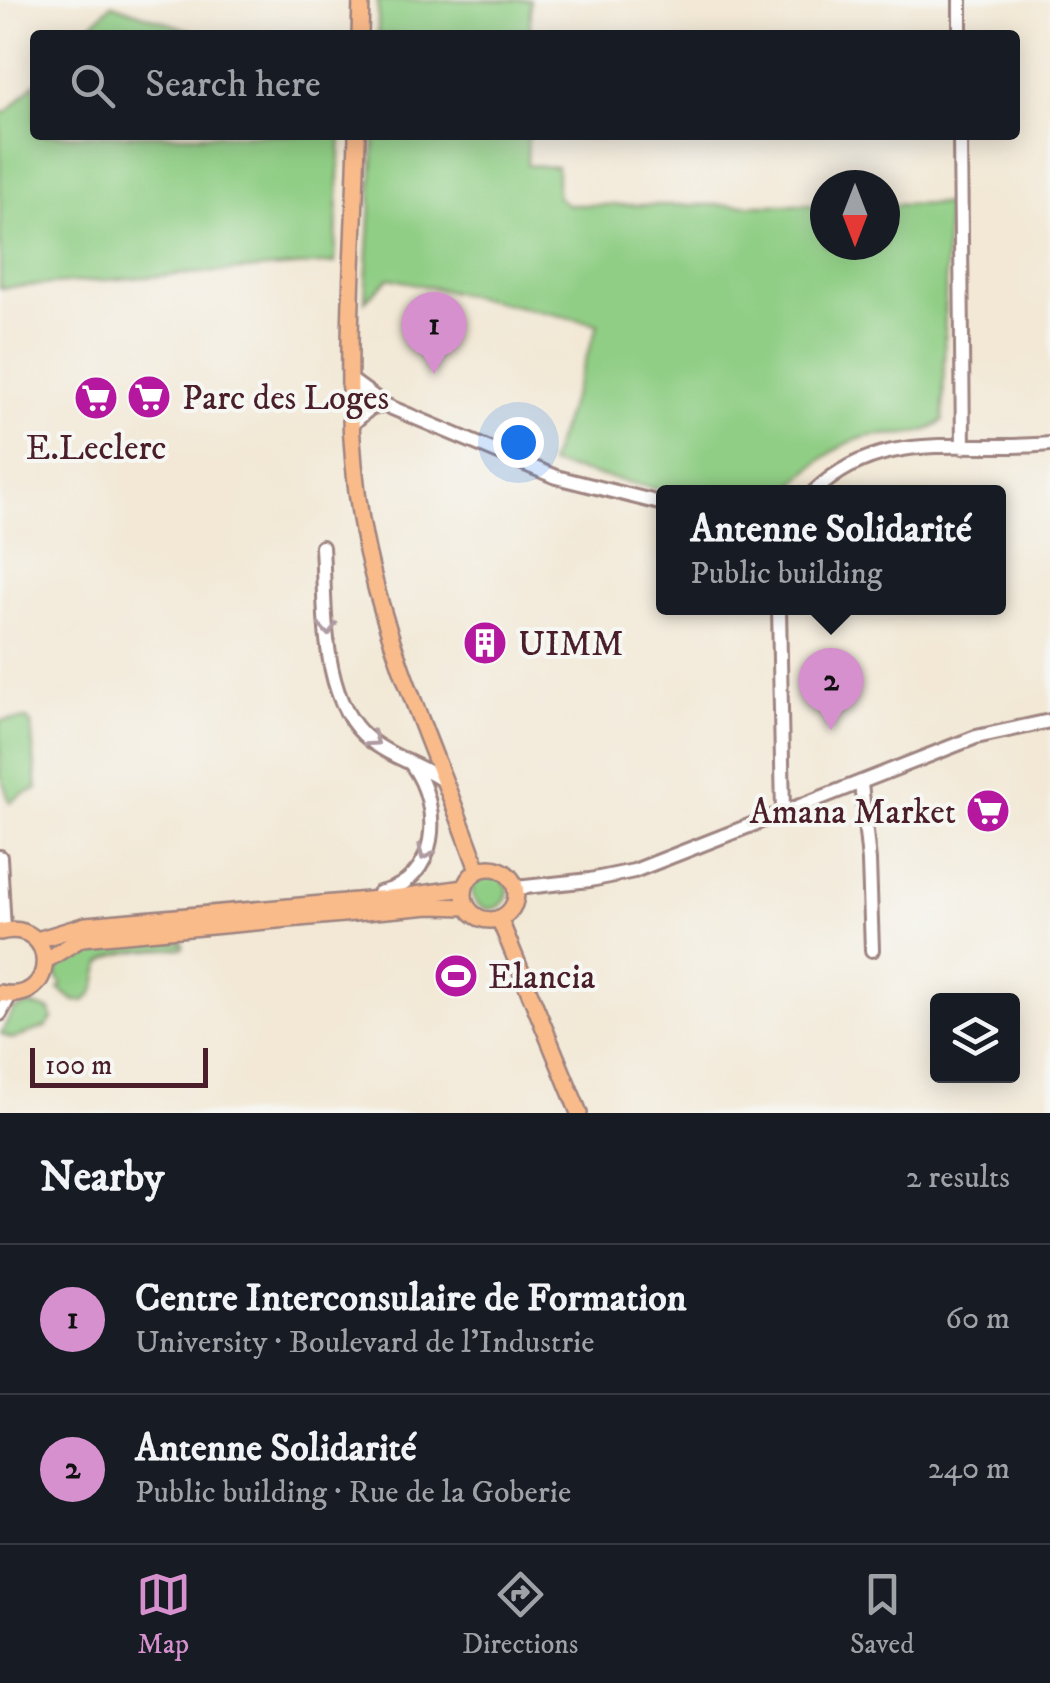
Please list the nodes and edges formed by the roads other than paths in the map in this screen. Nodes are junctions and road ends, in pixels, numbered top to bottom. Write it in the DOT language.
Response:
graph roads {
  1 [pos="361,0"];
  2 [pos="960,0"];
  3 [pos="360,30"];
  4 [pos="960,30"];
  5 [pos="358,140"];
  6 [pos="960,140"];
  7 [pos="351,380"];
  8 [pos="386,405"];
  9 [pos="352,424"];
  10 [pos="1050,444"];
  11 [pos="963,447"];
  12 [pos="822,485"];
  13 [pos="656,502"];
  14 [pos="322,547"];
  15 [pos="779,615"];
  16 [pos="1050,721"];
  17 [pos="410,763"];
  18 [pos="860,782"];
  19 [pos="447,784"];
  20 [pos="784,813"];
  21 [pos="0,857"];
  22 [pos="478,870"];
  23 [pos="464,888"];
  24 [pos="516,888"];
  25 [pos="339,901"];
  26 [pos="467,907"];
  27 [pos="499,918"];
  28 [pos="2,931"];
  29 [pos="37,940"];
  30 [pos="872,950"];
  31 [pos="45,960"];
  32 [pos="5,994"];
  33 [pos="0,1014"];
  34 [pos="580,1113"];
  1 -- 3 [label="main road"];
  2 -- 4 [label="street"];
  5 -- 7 [label="main road"];
  6 -- 11 [label="street"];
  7 -- 8 [label="street"];
  7 -- 9 [label="main road"];
  8 -- 9 [label="street"];
  8 -- 13 [label="street"];
  9 -- 19 [label="main road"];
  10 -- 11 [label="street"];
  11 -- 12 [label="street"];
  14 -- 17 [label="street, one-way"];
  15 -- 20 [label="street"];
  16 -- 18 [label="street"];
  17 -- 19 [label="street"];
  17 -- 25 [label="street, one-way"];
  18 -- 20 [label="street"];
  18 -- 30 [label="street"];
  19 -- 22 [label="main road"];
  20 -- 24 [label="street"];
  21 -- 28 [label="street"];
  22 -- 23 [label="main road"];
  22 -- 24 [label="main road"];
  23 -- 25 [label="main road"];
  23 -- 26 [label="main road"];
  24 -- 27 [label="main road"];
  25 -- 29 [label="main road"];
  26 -- 27 [label="main road"];
  26 -- 31 [label="main road"];
  27 -- 34 [label="main road"];
  28 -- 29 [label="main road"];
  29 -- 31 [label="main road"];
  31 -- 32 [label="main road"];
  32 -- 33 [label="street"];
}
